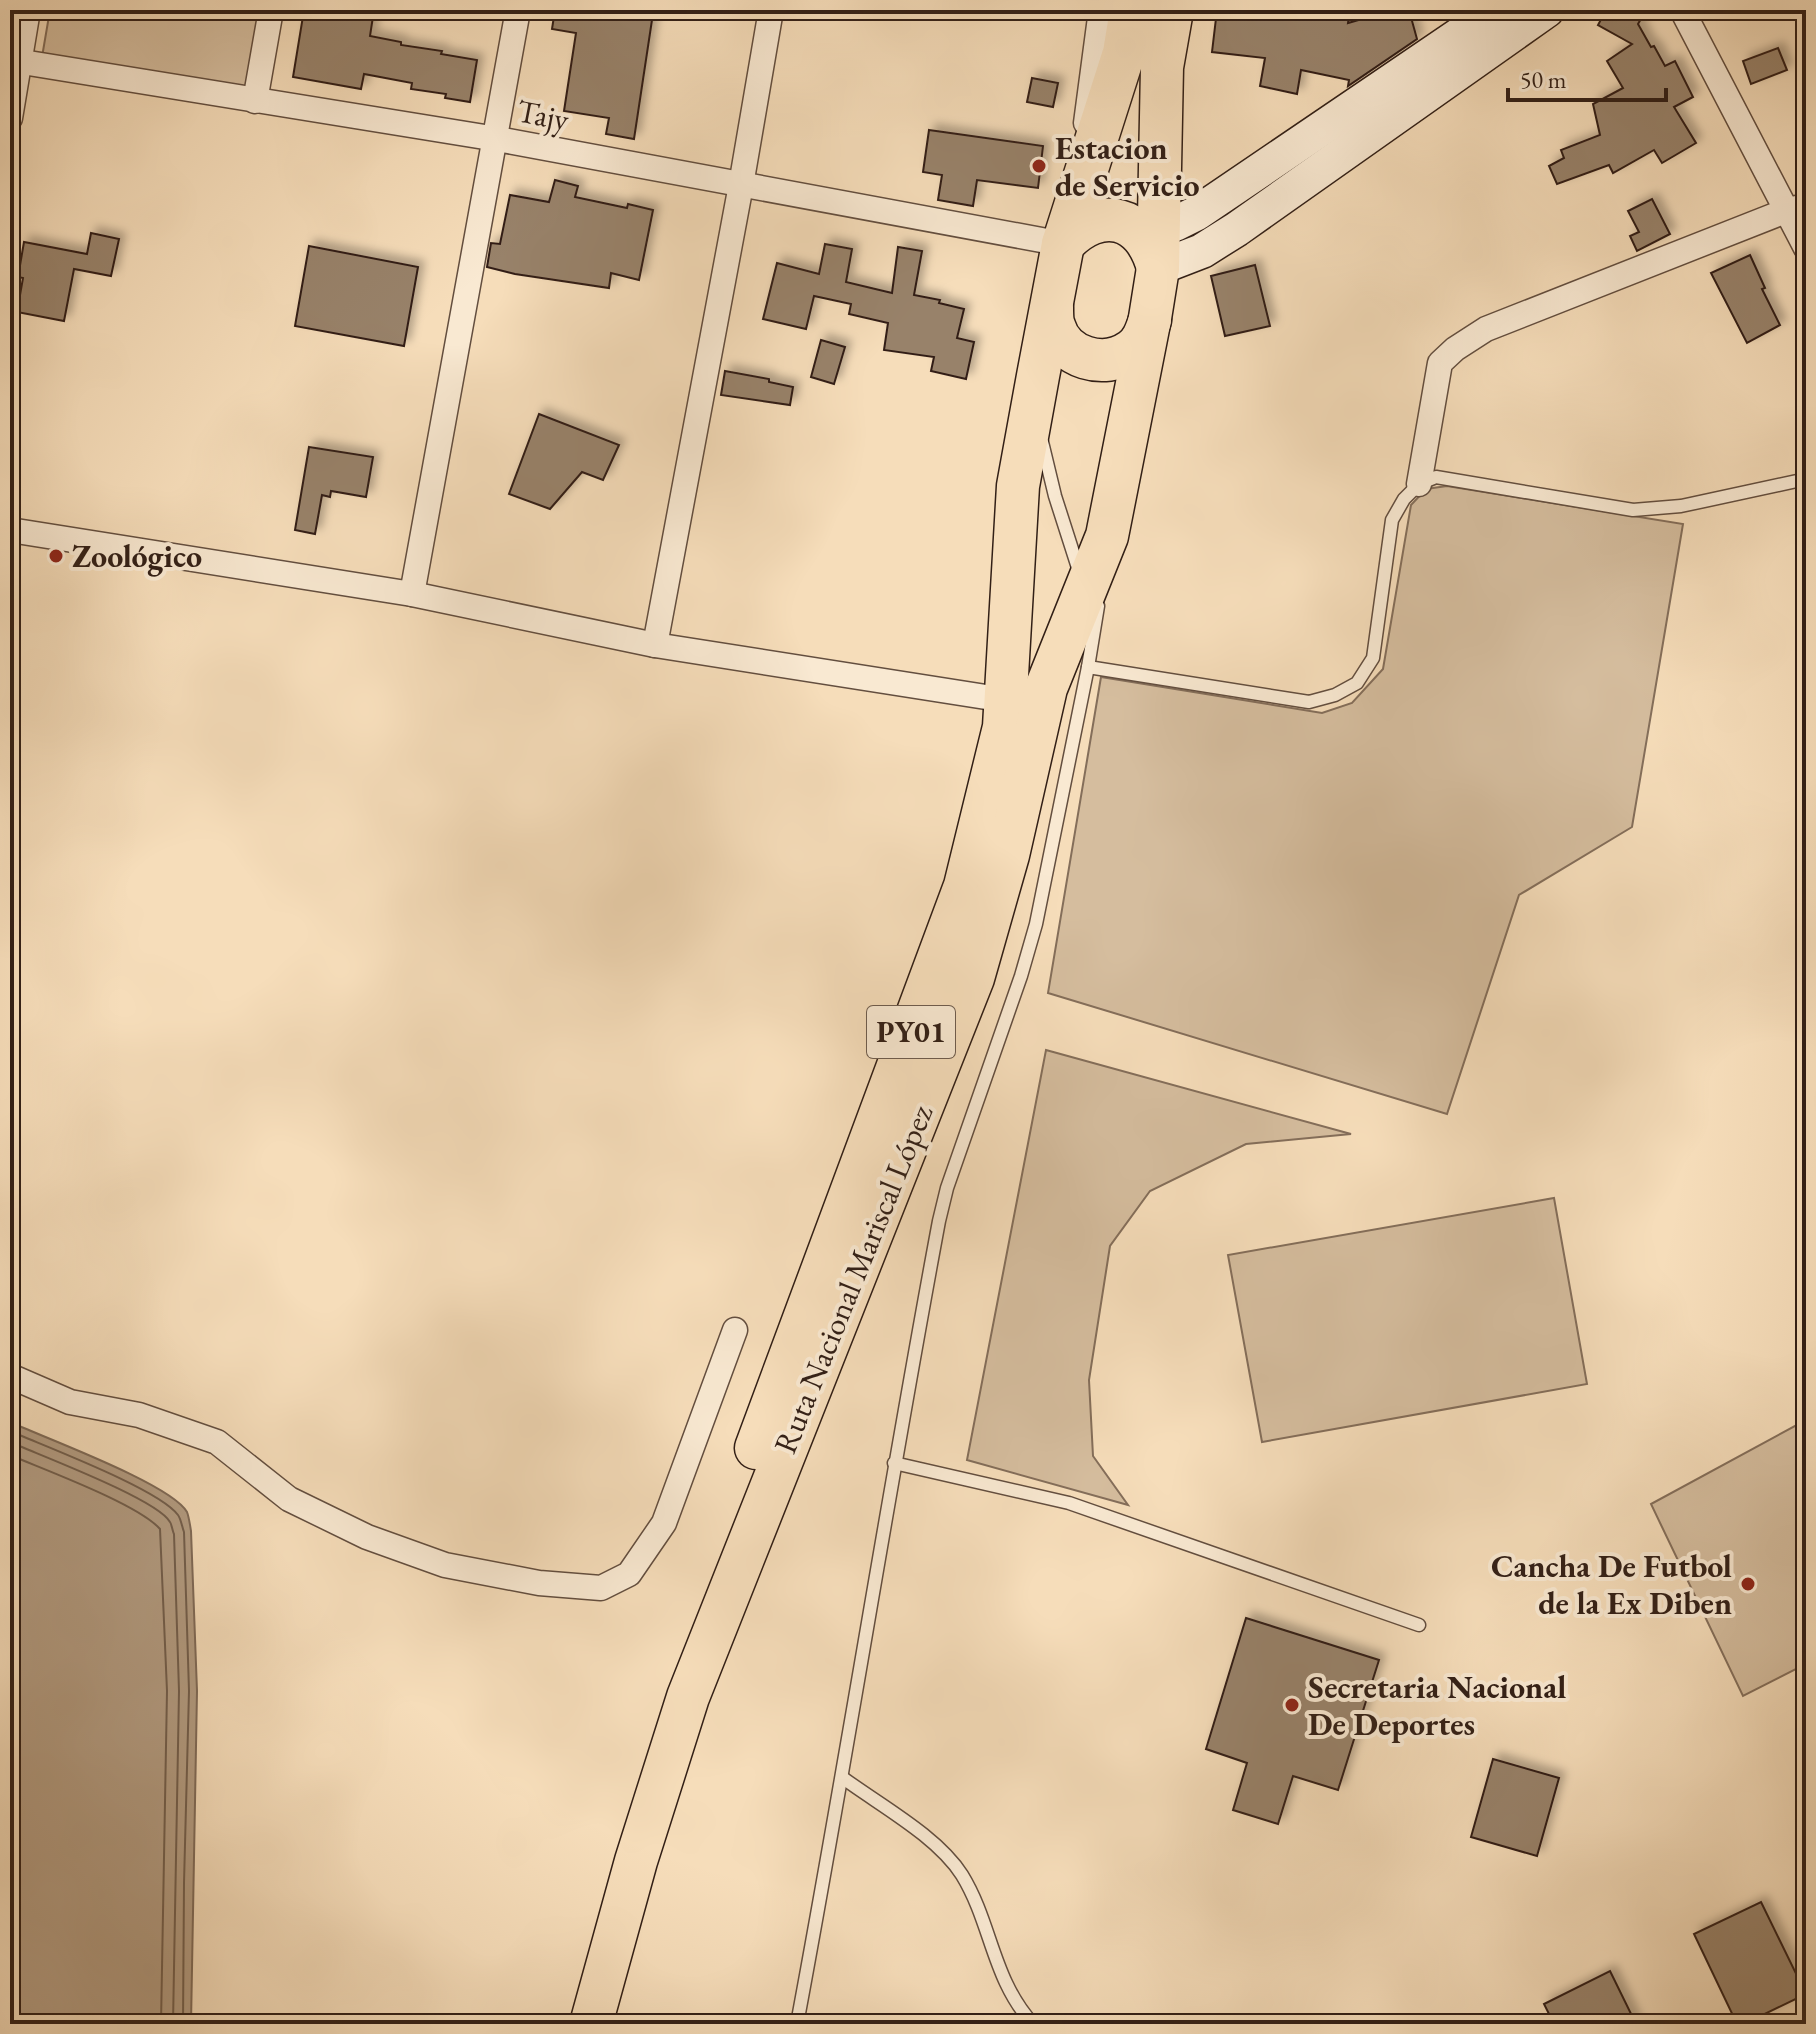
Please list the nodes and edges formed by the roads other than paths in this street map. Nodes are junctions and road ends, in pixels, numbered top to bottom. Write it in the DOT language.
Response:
graph roads {
  1 [pos="28,10"];
  2 [pos="271,10"];
  3 [pos="518,10"];
  4 [pos="771,10"];
  5 [pos="1101,10"];
  6 [pos="1131,10"];
  7 [pos="1172,10"];
  8 [pos="1496,10"];
  9 [pos="1547,10"];
  10 [pos="1682,10"];
  11 [pos="14,60"];
  12 [pos="255,101"];
  13 [pos="10,118"];
  14 [pos="497,139"];
  15 [pos="741,185"];
  16 [pos="1077,198"];
  17 [pos="1797,208"];
  18 [pos="1143,225"];
  19 [pos="1063,244"];
  20 [pos="1806,248"];
  21 [pos="1158,268"];
  22 [pos="1052,307"];
  23 [pos="1150,318"];
  24 [pos="1038,376"];
  25 [pos="1806,479"];
  26 [pos="1419,484"];
  27 [pos="10,530"];
  28 [pos="1095,591"];
  29 [pos="412,594"];
  30 [pos="655,645"];
  31 [pos="1088,667"];
  32 [pos="1005,700"];
  33 [pos="735,1330"];
  34 [pos="10,1376"];
  35 [pos="894,1463"];
  36 [pos="1419,1625"];
  37 [pos="843,1778"];
  38 [pos="564,2024"];
  39 [pos="591,2024"];
  40 [pos="797,2024"];
  41 [pos="1033,2024"];
  1 -- 11 [label="street"];
  2 -- 12 [label="street"];
  3 -- 14 [label="street"];
  4 -- 15 [label="street"];
  5 -- 16 [label="street"];
  6 -- 16 [label="highway, Ruta Nacional Mariscal López / PY01"];
  7 -- 18 [label="highway"];
  8 -- 18 [label="main road"];
  9 -- 21 [label="main road"];
  10 -- 17 [label="street"];
  11 -- 12 [label="street, Tajy"];
  11 -- 13 [label="street"];
  12 -- 14 [label="street, Tajy"];
  14 -- 15 [label="street, Tajy"];
  14 -- 29 [label="street"];
  15 -- 19 [label="street, Tajy"];
  15 -- 30 [label="street"];
  16 -- 19 [label="highway, Ruta Nacional Mariscal López / PY01"];
  17 -- 20 [label="street"];
  17 -- 26 [label="street"];
  18 -- 19 [label="highway"];
  18 -- 21 [label="highway"];
  19 -- 22 [label="highway, Ruta Nacional Mariscal López / PY01"];
  21 -- 23 [label="highway, Ruta Nacional Mariscal López / PY01"];
  22 -- 23 [label="highway"];
  22 -- 24 [label="highway, Ruta Nacional Mariscal López / PY01"];
  23 -- 28 [label="highway, Ruta Nacional Mariscal López / PY01"];
  24 -- 28 [label="lane"];
  24 -- 32 [label="highway, Ruta Nacional Mariscal López / PY01"];
  25 -- 26 [label="lane"];
  26 -- 31 [label="lane"];
  27 -- 29 [label="street"];
  28 -- 31 [label="lane"];
  28 -- 39 [label="highway, Ruta Nacional Mariscal López / PY01"];
  29 -- 30 [label="street"];
  30 -- 32 [label="street"];
  31 -- 35 [label="lane"];
  32 -- 38 [label="highway, Ruta Nacional Mariscal López / PY01"];
  33 -- 34 [label="street"];
  35 -- 36 [label="lane"];
  35 -- 37 [label="lane"];
  37 -- 40 [label="lane"];
  37 -- 41 [label="lane"];
}
